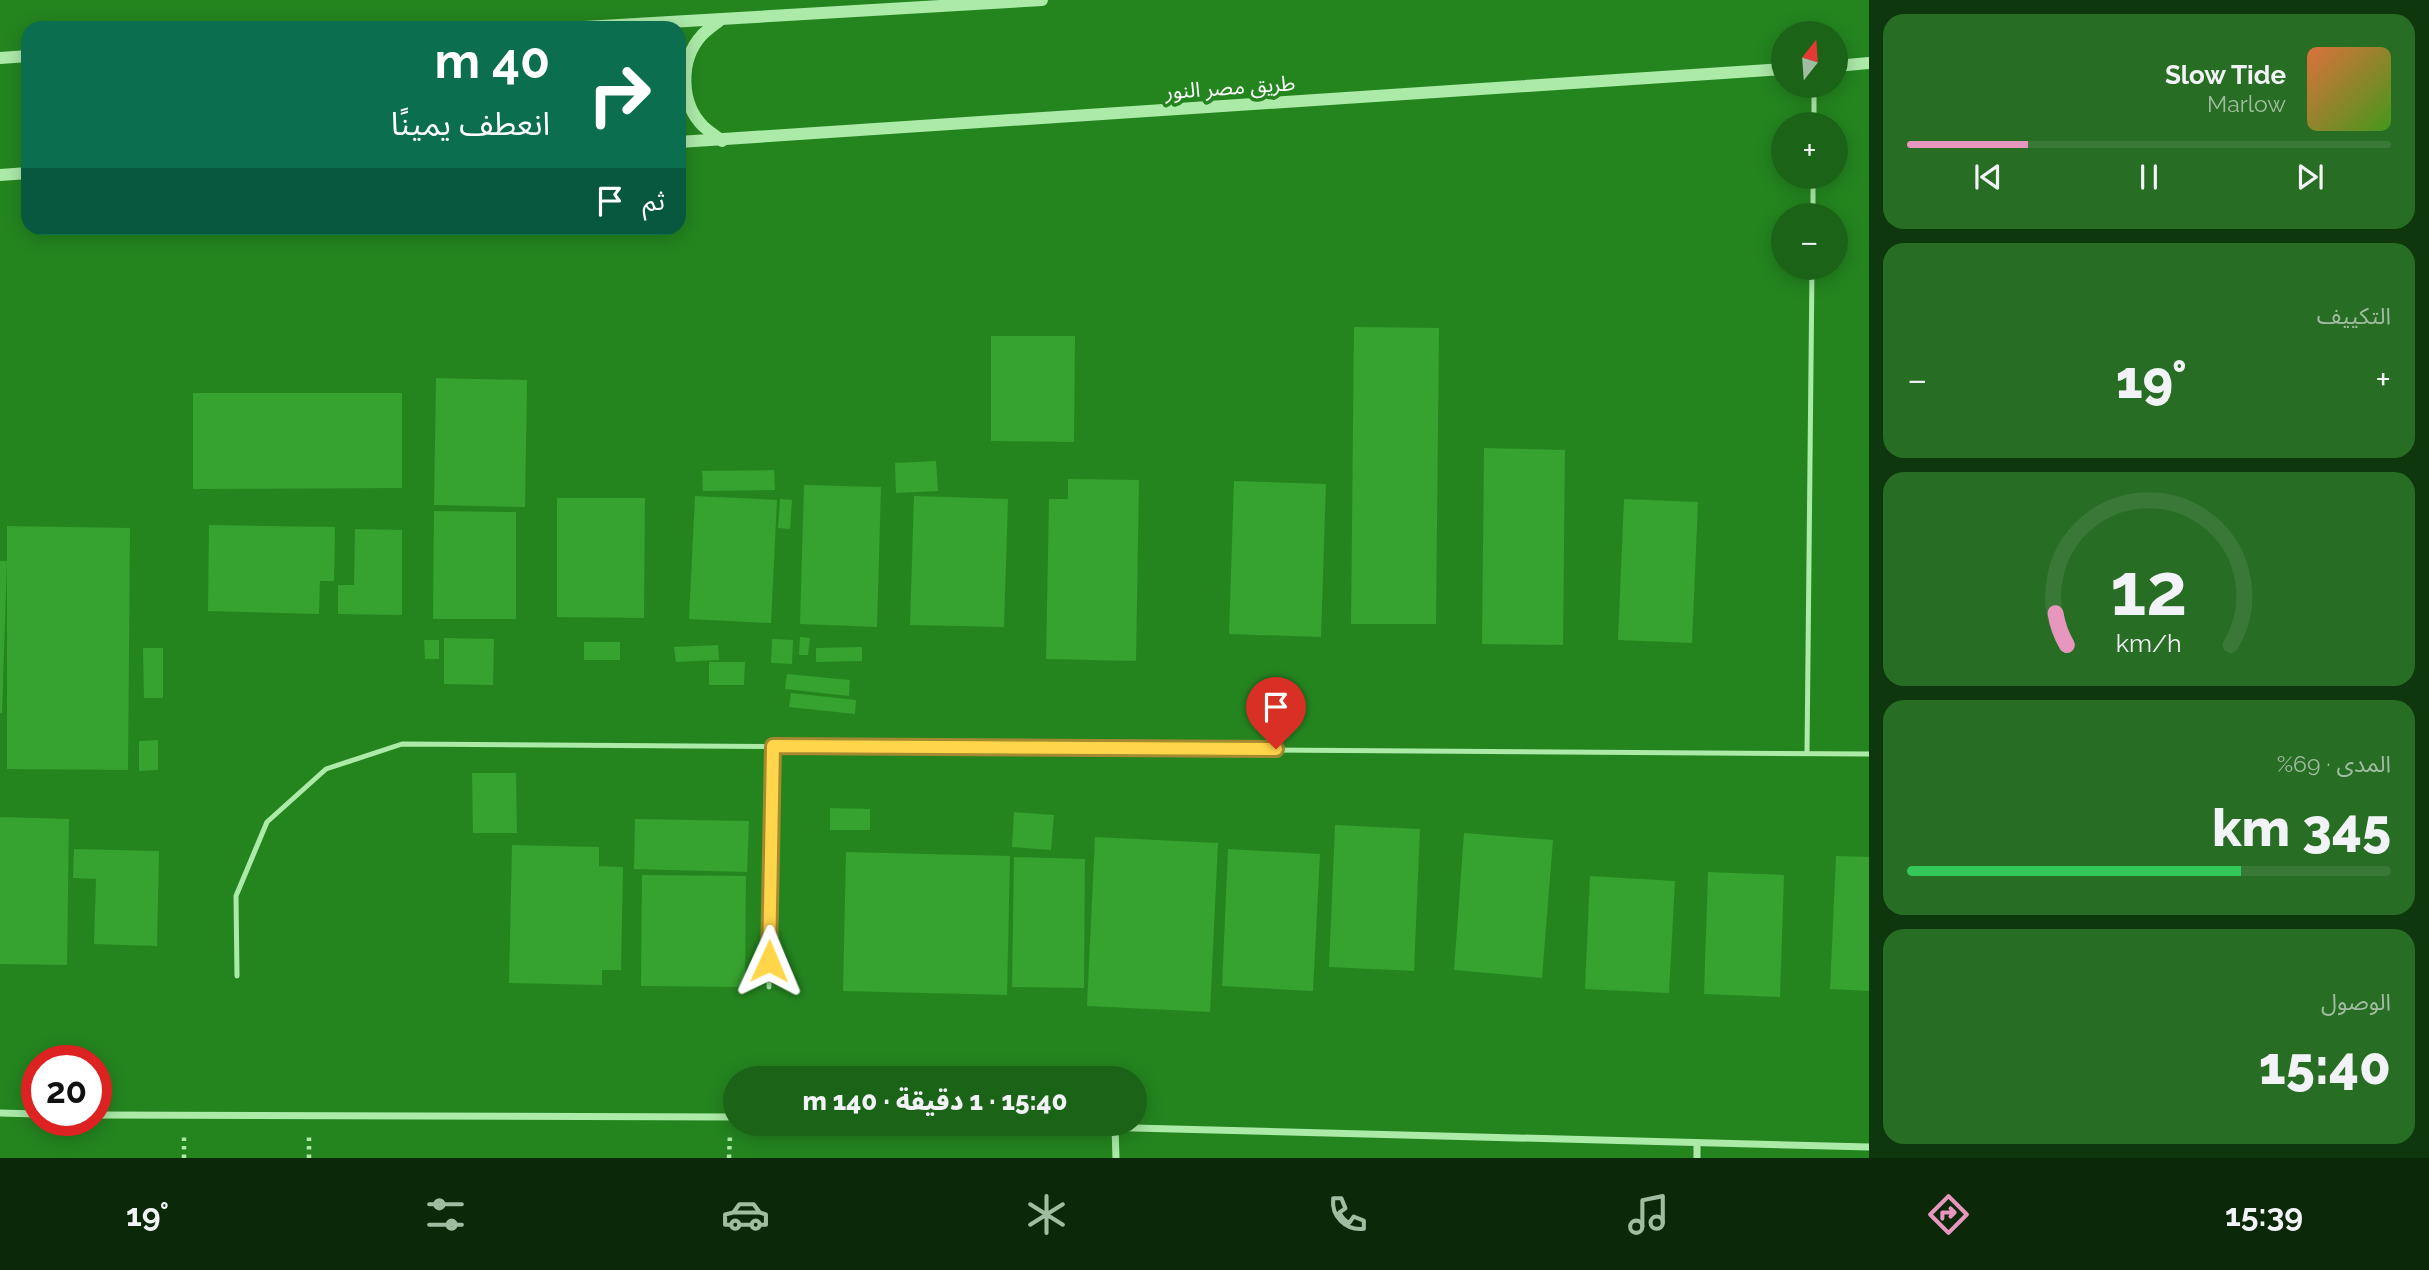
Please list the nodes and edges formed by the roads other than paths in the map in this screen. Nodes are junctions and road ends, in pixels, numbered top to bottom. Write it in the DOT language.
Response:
graph roads {
  1 [pos="1042,0"];
  2 [pos="720,21"];
  3 [pos="686,23"];
  4 [pos="21,56"];
  5 [pos="0,58"];
  6 [pos="1869,64"];
  7 [pos="1848,65"];
  8 [pos="1771,70"];
  9 [pos="686,73"];
  10 [pos="686,86"];
  11 [pos="722,141"];
  12 [pos="686,142"];
  13 [pos="21,174"];
  14 [pos="0,175"];
  15 [pos="1812,280"];
  16 [pos="773,746"];
  17 [pos="1807,753"];
  18 [pos="1869,754"];
  19 [pos="237,976"];
  20 [pos="769,987"];
  21 [pos="0,1113"];
  22 [pos="21,1114"];
  23 [pos="112,1115"];
  24 [pos="723,1117"];
  25 [pos="1147,1128"];
  26 [pos="1115,1136"];
  27 [pos="1697,1144"];
  28 [pos="1869,1147"];
  29 [pos="1116,1158"];
  30 [pos="1697,1158"];
  1 -- 2 [label="street"];
  2 -- 3 [label="street"];
  2 -- 9 [label="street"];
  4 -- 5 [label="street"];
  6 -- 7 [label="street"];
  8 -- 11 [label="street, طريق مصر النور"];
  10 -- 11 [label="street"];
  11 -- 12 [label="street, طريق مصر النور"];
  13 -- 14 [label="street"];
  15 -- 17 [label="lane"];
  16 -- 17 [label="lane"];
  16 -- 19 [label="lane"];
  16 -- 20 [label="lane"];
  17 -- 18 [label="lane"];
  21 -- 22 [label="street"];
  23 -- 24 [label="street"];
  25 -- 27 [label="street"];
  26 -- 29 [label="street"];
  27 -- 28 [label="street"];
  27 -- 30 [label="street"];
}
